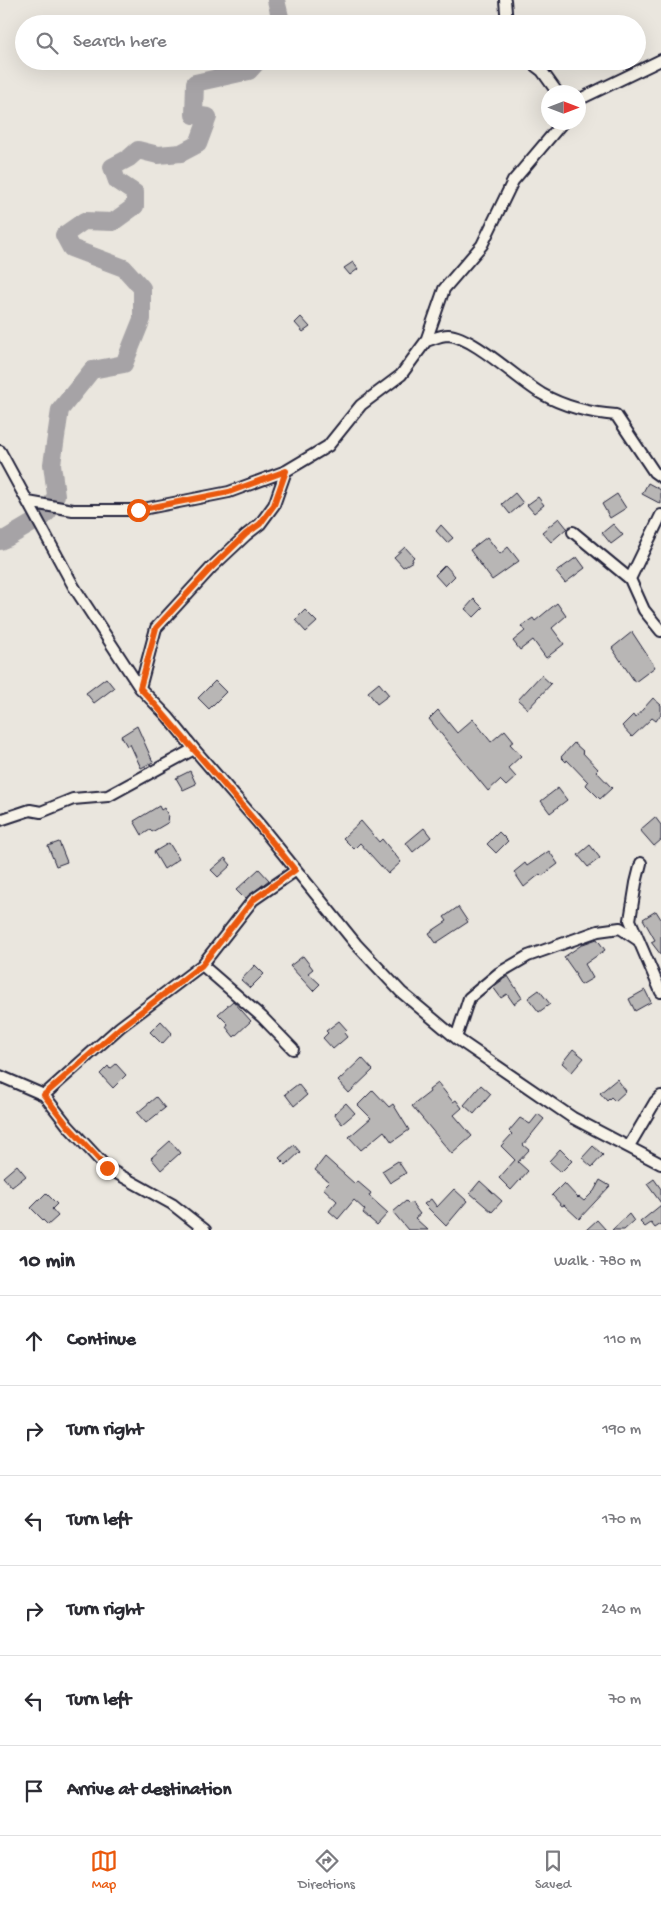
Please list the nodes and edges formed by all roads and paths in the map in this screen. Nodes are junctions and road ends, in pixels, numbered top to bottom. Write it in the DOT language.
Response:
graph roads {
  1 [pos="505,0"];
  2 [pos="506,15"];
  3 [pos="661,60"];
  4 [pos="646,67"];
  5 [pos="541,70"];
  6 [pos="640,70"];
  7 [pos="552,85"];
  8 [pos="586,96"];
  9 [pos="557,130"];
  10 [pos="426,340"];
  11 [pos="2,458"];
  12 [pos="286,471"];
  13 [pos="661,477"];
  14 [pos="28,502"];
  15 [pos="661,515"];
  16 [pos="573,532"];
  17 [pos="630,579"];
  18 [pos="661,631"];
  19 [pos="140,688"];
  20 [pos="194,749"];
  21 [pos="0,820"];
  22 [pos="641,863"];
  23 [pos="295,870"];
  24 [pos="638,940"];
  25 [pos="202,965"];
  26 [pos="661,992"];
  27 [pos="456,1038"];
  28 [pos="293,1049"];
  29 [pos="0,1076"];
  30 [pos="44,1095"];
  31 [pos="661,1096"];
  32 [pos="629,1146"];
  33 [pos="661,1164"];
  34 [pos="205,1230"];
  1 -- 2 [label="street"];
  3 -- 4 [label="street"];
  5 -- 7 [label="street"];
  6 -- 8 [label="street"];
  9 -- 10 [label="street"];
  10 -- 12 [label="street"];
  10 -- 13 [label="street"];
  11 -- 14 [label="street"];
  12 -- 14 [label="street"];
  12 -- 19 [label="street"];
  14 -- 19 [label="street"];
  15 -- 17 [label="street"];
  16 -- 17 [label="street"];
  17 -- 18 [label="street"];
  19 -- 20 [label="street"];
  20 -- 21 [label="street"];
  20 -- 23 [label="street"];
  22 -- 24 [label="street"];
  23 -- 25 [label="street"];
  23 -- 27 [label="street"];
  24 -- 26 [label="street"];
  24 -- 27 [label="street"];
  25 -- 28 [label="street"];
  25 -- 30 [label="street"];
  27 -- 32 [label="street"];
  29 -- 30 [label="street"];
  30 -- 34 [label="street"];
  31 -- 32 [label="street"];
  32 -- 33 [label="street"];
}
